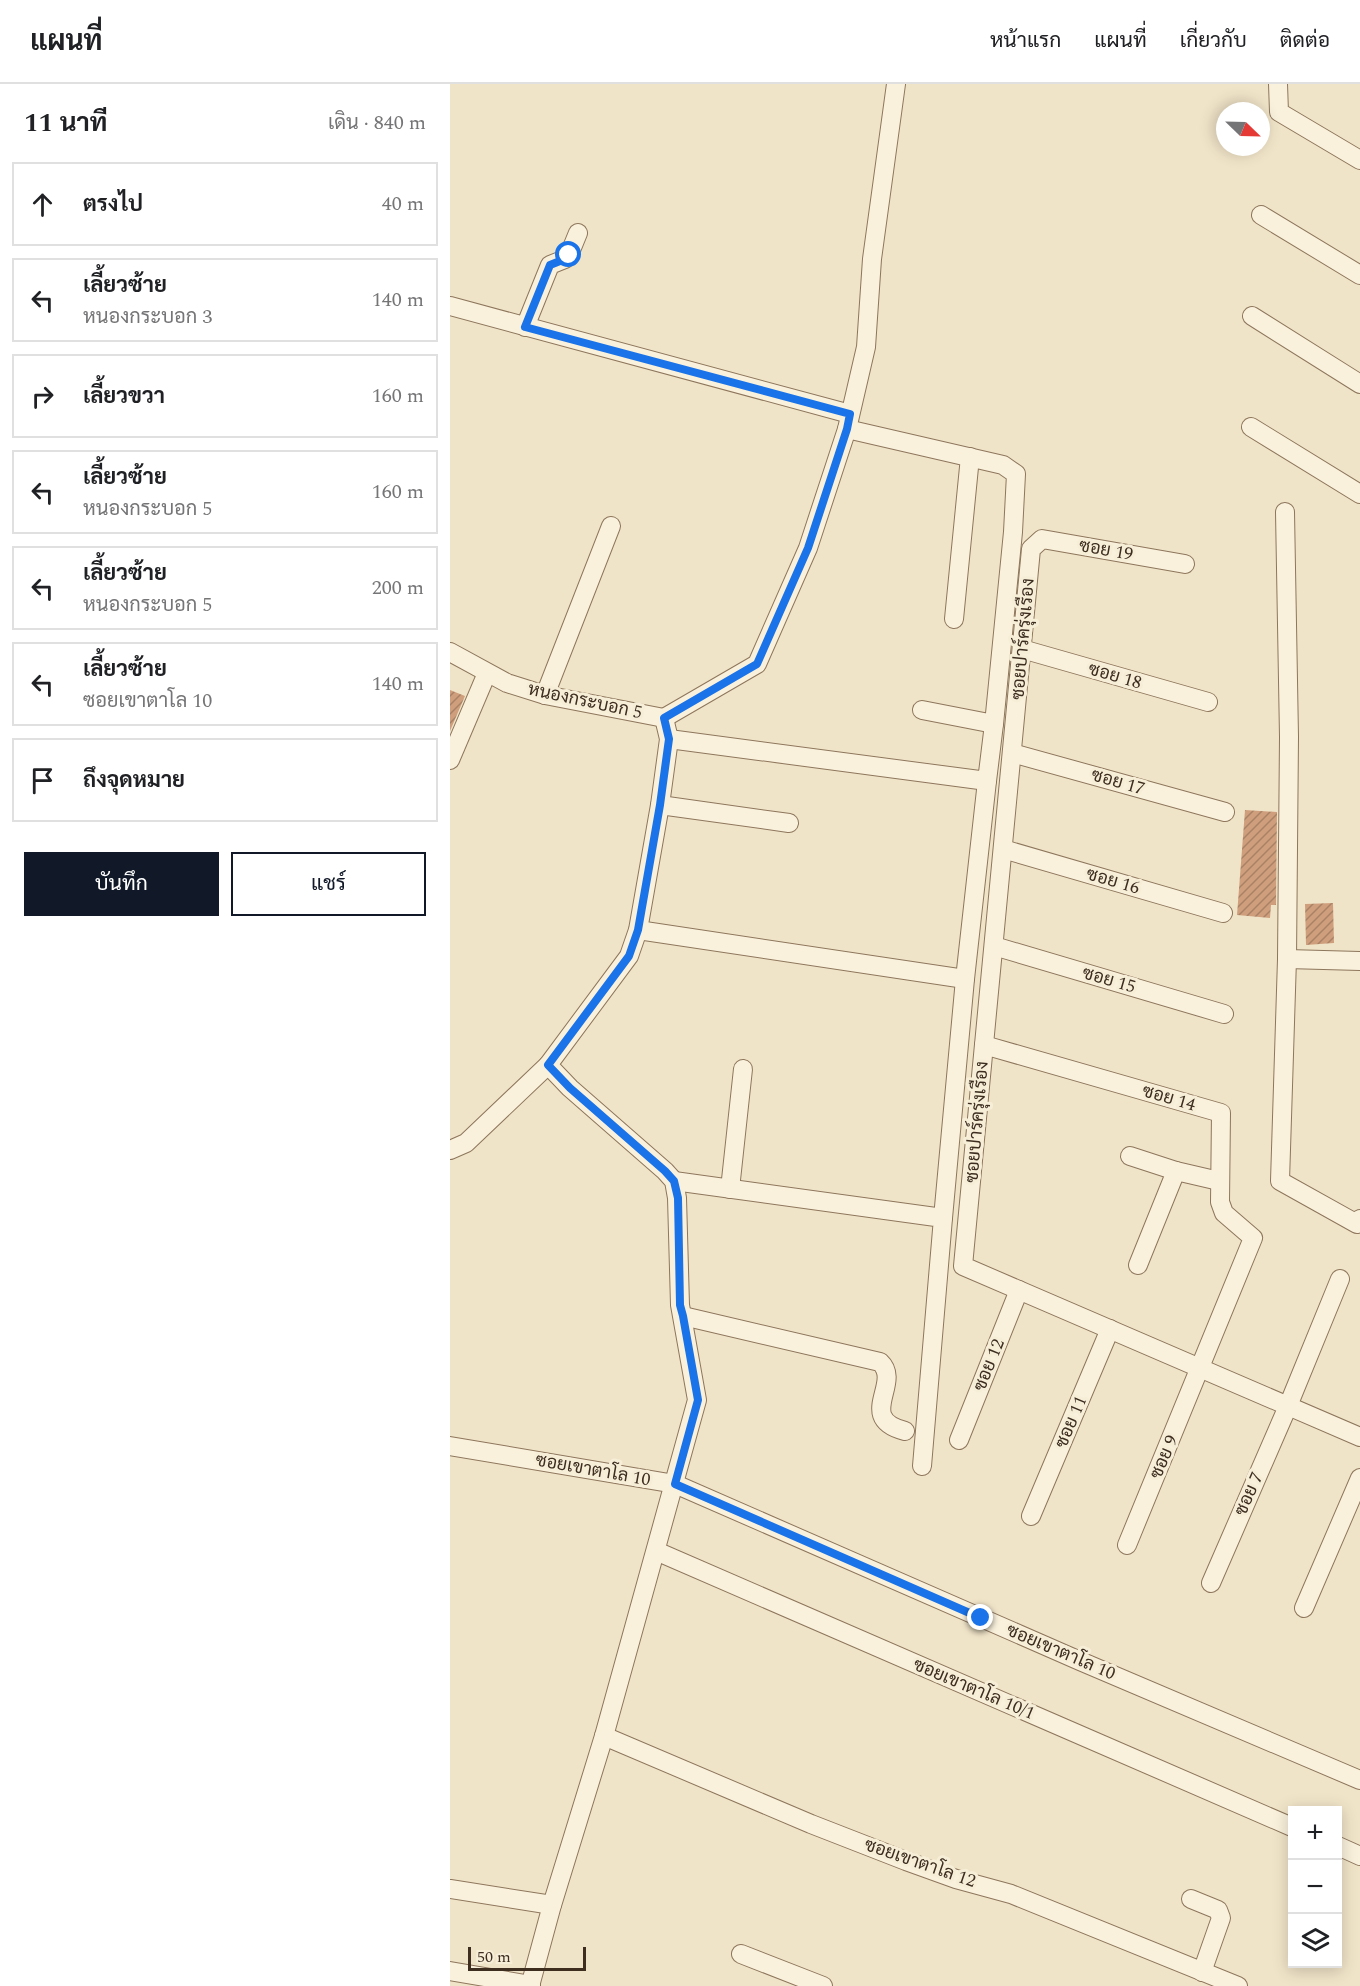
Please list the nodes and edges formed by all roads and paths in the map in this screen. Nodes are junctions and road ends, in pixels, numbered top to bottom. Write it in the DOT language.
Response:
graph roads {
  1 [pos="896,84"];
  2 [pos="1278,84"];
  3 [pos="1360,160"];
  4 [pos="1261,215"];
  5 [pos="578,233"];
  6 [pos="1360,275"];
  7 [pos="450,306"];
  8 [pos="1252,316"];
  9 [pos="525,327"];
  10 [pos="1360,384"];
  11 [pos="848,422"];
  12 [pos="1251,427"];
  13 [pos="970,457"];
  14 [pos="1360,494"];
  15 [pos="1285,512"];
  16 [pos="611,526"];
  17 [pos="1031,549"];
  18 [pos="1185,564"];
  19 [pos="954,619"];
  20 [pos="1022,649"];
  21 [pos="450,652"];
  22 [pos="488,673"];
  23 [pos="545,695"];
  24 [pos="1208,702"];
  25 [pos="922,710"];
  26 [pos="664,718"];
  27 [pos="994,724"];
  28 [pos="669,739"];
  29 [pos="1012,753"];
  30 [pos="450,760"];
  31 [pos="987,781"];
  32 [pos="660,805"];
  33 [pos="1225,812"];
  34 [pos="789,823"];
  35 [pos="1003,849"];
  36 [pos="1223,913"];
  37 [pos="638,930"];
  38 [pos="994,946"];
  39 [pos="1287,959"];
  40 [pos="1360,960"];
  41 [pos="965,979"];
  42 [pos="1224,1014"];
  43 [pos="984,1045"];
  44 [pos="548,1065"];
  45 [pos="743,1069"];
  46 [pos="450,1150"];
  47 [pos="1130,1156"];
  48 [pos="1176,1171"];
  49 [pos="1219,1180"];
  50 [pos="674,1181"];
  51 [pos="730,1189"];
  52 [pos="943,1218"];
  53 [pos="1360,1219"];
  54 [pos="1253,1238"];
  55 [pos="1138,1265"];
  56 [pos="1340,1279"];
  57 [pos="1019,1290"];
  58 [pos="683,1316"];
  59 [pos="1110,1329"];
  60 [pos="1201,1369"];
  61 [pos="1288,1406"];
  62 [pos="905,1431"];
  63 [pos="1360,1437"];
  64 [pos="959,1440"];
  65 [pos="450,1446"];
  66 [pos="922,1466"];
  67 [pos="1360,1478"];
  68 [pos="675,1484"];
  69 [pos="1031,1516"];
  70 [pos="1127,1545"];
  71 [pos="656,1551"];
  72 [pos="1211,1582"];
  73 [pos="1304,1608"];
  74 [pos="604,1736"];
  75 [pos="1360,1780"];
  76 [pos="1288,1825"];
  77 [pos="1342,1848"];
  78 [pos="1360,1856"];
  79 [pos="450,1888"];
  80 [pos="1191,1899"];
  81 [pos="552,1905"];
  82 [pos="741,1954"];
  83 [pos="450,1971"];
  84 [pos="1202,1972"];
  85 [pos="530,1985"];
  86 [pos="823,1986"];
  87 [pos="1238,1986"];
  1 -- 11 [label="street"];
  2 -- 3 [label="street"];
  4 -- 6 [label="street"];
  5 -- 9 [label="street"];
  7 -- 9 [label="street"];
  8 -- 10 [label="street"];
  9 -- 11 [label="street"];
  11 -- 13 [label="street"];
  11 -- 26 [label="street"];
  12 -- 14 [label="street"];
  13 -- 19 [label="street"];
  13 -- 27 [label="street"];
  15 -- 39 [label="street"];
  16 -- 23 [label="street"];
  17 -- 18 [label="street, ซอย 19"];
  17 -- 20 [label="street, ซอยปาร์ครุ่งเรือง"];
  20 -- 24 [label="street, ซอย 18"];
  20 -- 29 [label="street, ซอยปาร์ครุ่งเรือง"];
  21 -- 22 [label="street, หนองกระบอก 5"];
  22 -- 23 [label="street, หนองกระบอก 5"];
  22 -- 30 [label="street"];
  23 -- 26 [label="street, หนองกระบอก 5"];
  25 -- 27 [label="street"];
  26 -- 28 [label="street, หนองกระบอก 5"];
  27 -- 31 [label="street"];
  28 -- 31 [label="street"];
  28 -- 32 [label="street, หนองกระบอก 5"];
  29 -- 33 [label="street, ซอย 17"];
  29 -- 35 [label="street, ซอยปาร์ครุ่งเรือง"];
  31 -- 41 [label="street"];
  32 -- 34 [label="street"];
  32 -- 37 [label="street, หนองกระบอก 5"];
  35 -- 36 [label="street, ซอย 16"];
  35 -- 38 [label="street, ซอยปาร์ครุ่งเรือง"];
  37 -- 41 [label="street"];
  37 -- 44 [label="street, หนองกระบอก 5"];
  38 -- 42 [label="street, ซอย 15"];
  38 -- 43 [label="street, ซอยปาร์ครุ่งเรือง"];
  39 -- 40 [label="street"];
  39 -- 53 [label="street"];
  41 -- 52 [label="street"];
  43 -- 49 [label="street, ซอย 14"];
  43 -- 57 [label="street, ซอยปาร์ครุ่งเรือง"];
  44 -- 46 [label="street, หนองกระบอก 5"];
  44 -- 50 [label="street"];
  45 -- 51 [label="street"];
  47 -- 48 [label="street"];
  48 -- 49 [label="street"];
  48 -- 55 [label="street"];
  49 -- 54 [label="street, ซอย 14"];
  50 -- 51 [label="street"];
  50 -- 58 [label="street"];
  51 -- 52 [label="street"];
  52 -- 66 [label="street"];
  54 -- 60 [label="street, ซอย 9"];
  56 -- 61 [label="street, ซอย 7"];
  57 -- 59 [label="street, ซอยปาร์ครุ่งเรือง"];
  57 -- 64 [label="street, ซอย 12"];
  58 -- 62 [label="street"];
  58 -- 68 [label="street"];
  59 -- 60 [label="street, ซอยปาร์ครุ่งเรือง"];
  59 -- 69 [label="street, ซอย 11"];
  60 -- 61 [label="street, ซอยปาร์ครุ่งเรือง"];
  60 -- 70 [label="street, ซอย 9"];
  61 -- 63 [label="street, ซอยปาร์ครุ่งเรือง"];
  61 -- 72 [label="street, ซอย 7"];
  65 -- 68 [label="street, ซอยเขาตาโล 10"];
  67 -- 73 [label="street"];
  68 -- 71 [label="street"];
  68 -- 75 [label="street, ซอยเขาตาโล 10"];
  71 -- 74 [label="street"];
  71 -- 76 [label="street, ซอยเขาตาโล 10/1"];
  74 -- 81 [label="street"];
  74 -- 84 [label="street, ซอยเขาตาโล 12"];
  77 -- 78 [label="street"];
  79 -- 81 [label="street"];
  80 -- 84 [label="street"];
  81 -- 85 [label="street"];
  82 -- 86 [label="street"];
  83 -- 85 [label="street"];
  84 -- 87 [label="street, ซอยเขาตาโล 12"];
}
